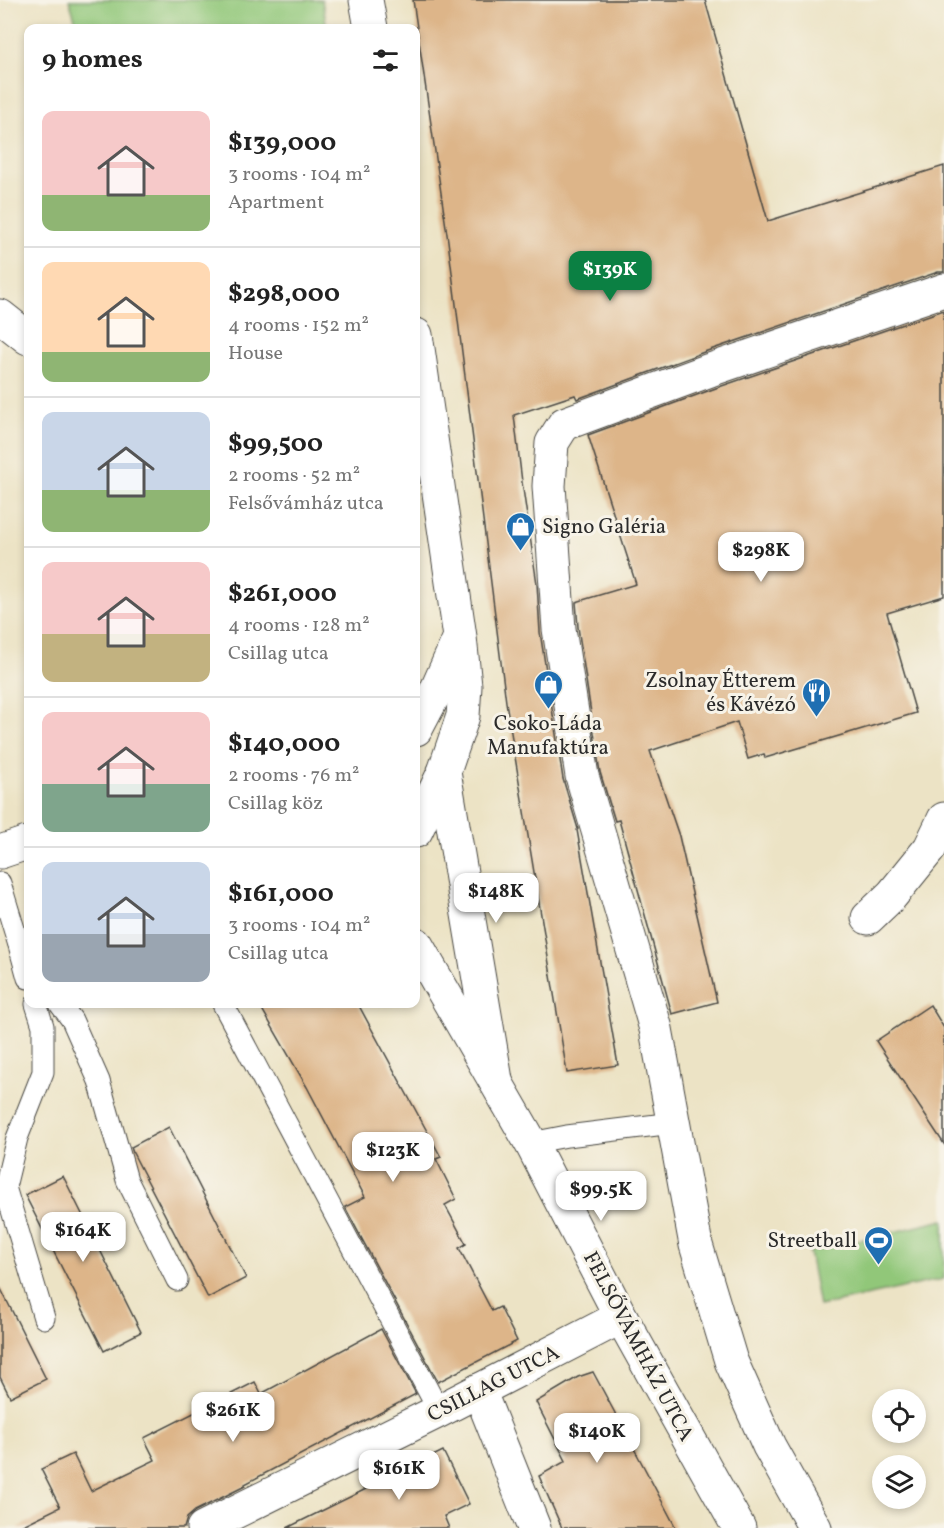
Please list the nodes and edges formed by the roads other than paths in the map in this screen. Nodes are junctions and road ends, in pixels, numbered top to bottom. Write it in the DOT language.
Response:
graph roads {
  1 [pos="366,0"];
  2 [pos="369,24"];
  3 [pos="944,290"];
  4 [pos="0,316"];
  5 [pos="24,335"];
  6 [pos="420,362"];
  7 [pos="460,637"];
  8 [pos="420,716"];
  9 [pos="444,772"];
  10 [pos="944,819"];
  11 [pos="420,823"];
  12 [pos="0,883"];
  13 [pos="868,918"];
  14 [pos="23,950"];
  15 [pos="420,951"];
  16 [pos="37,1008"];
  17 [pos="63,1008"];
  18 [pos="225,1008"];
  19 [pos="496,1084"];
  20 [pos="673,1123"];
  21 [pos="531,1143"];
  22 [pos="177,1280"];
  23 [pos="621,1317"];
  24 [pos="44,1318"];
  25 [pos="479,1390"];
  26 [pos="439,1411"];
  27 [pos="203,1528"];
  28 [pos="534,1528"];
  29 [pos="739,1528"];
  30 [pos="815,1528"];
  1 -- 2 [label="street"];
  3 -- 20 [label="street"];
  4 -- 5 [label="street"];
  6 -- 7 [label="street"];
  7 -- 8 [label="street"];
  7 -- 9 [label="street"];
  9 -- 11 [label="street"];
  9 -- 19 [label="street"];
  10 -- 13 [label="street"];
  12 -- 14 [label="lane"];
  15 -- 19 [label="street, FELSŐVÁMHÁZ UTCA"];
  16 -- 24 [label="lane"];
  17 -- 22 [label="lane"];
  18 -- 26 [label="lane"];
  19 -- 21 [label="street, FELSŐVÁMHÁZ UTCA"];
  20 -- 21 [label="lane"];
  20 -- 30 [label="street"];
  21 -- 23 [label="street, FELSŐVÁMHÁZ UTCA"];
  23 -- 25 [label="street, CSILLAG UTCA"];
  23 -- 29 [label="street, FELSŐVÁMHÁZ UTCA"];
  25 -- 26 [label="street, CSILLAG UTCA"];
  25 -- 28 [label="street"];
  26 -- 27 [label="street, CSILLAG UTCA"];
}
